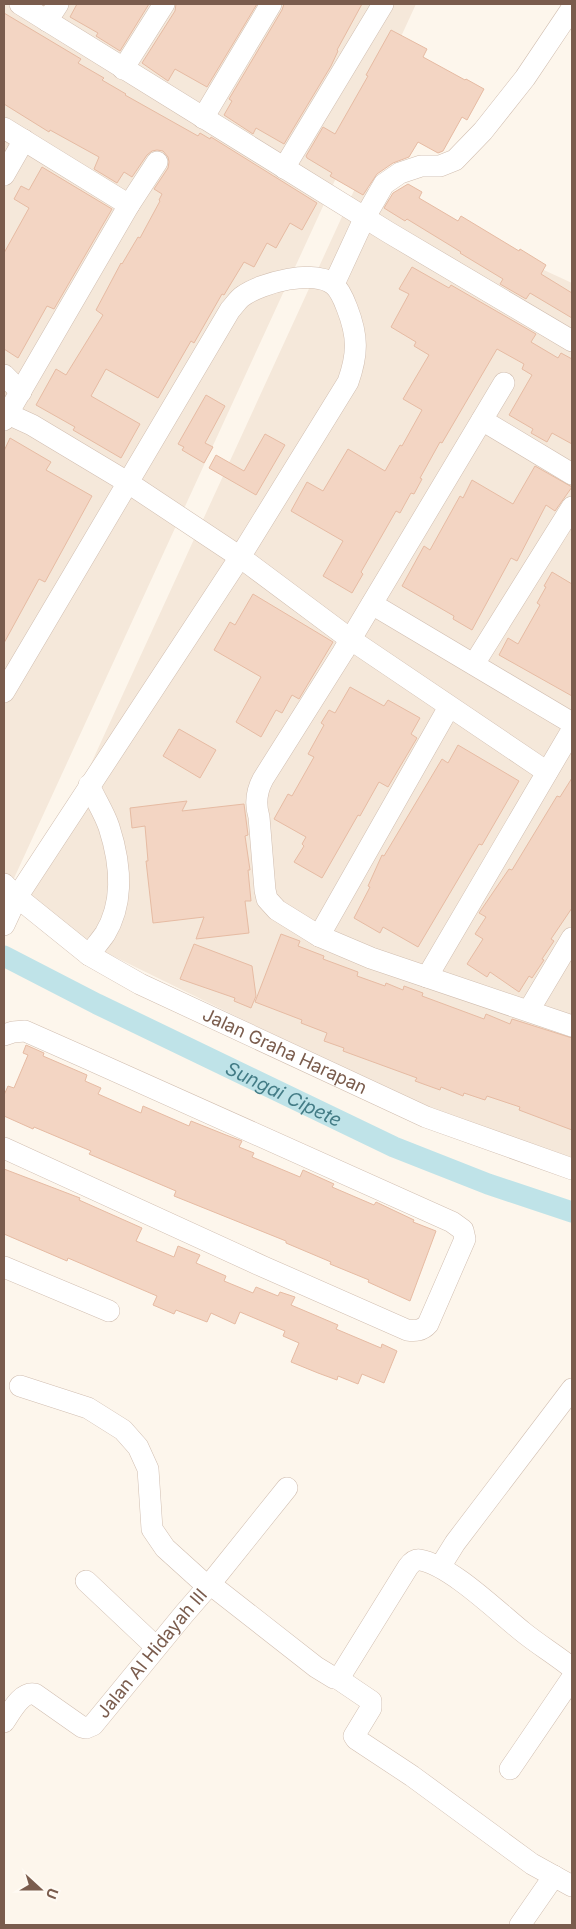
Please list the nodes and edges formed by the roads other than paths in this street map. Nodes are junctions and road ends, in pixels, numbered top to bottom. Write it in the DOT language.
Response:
graph roads {
  1 [pos="20,4"];
  2 [pos="164,4"];
  3 [pos="271,4"];
  4 [pos="383,4"];
  5 [pos="572,8"];
  6 [pos="52,12"];
  7 [pos="123,69"];
  8 [pos="203,118"];
  9 [pos="4,128"];
  10 [pos="24,140"];
  11 [pos="157,162"];
  12 [pos="284,168"];
  13 [pos="4,175"];
  14 [pos="129,205"];
  15 [pos="365,217"];
  16 [pos="334,284"];
  17 [pos="572,342"];
  18 [pos="4,374"];
  19 [pos="504,383"];
  20 [pos="21,392"];
  21 [pos="6,417"];
  22 [pos="482,420"];
  23 [pos="572,474"];
  24 [pos="127,482"];
  25 [pos="572,506"];
  26 [pos="240,557"];
  27 [pos="372,604"];
  28 [pos="350,639"];
  29 [pos="474,664"];
  30 [pos="4,692"];
  31 [pos="449,707"];
  32 [pos="572,722"];
  33 [pos="572,730"];
  34 [pos="567,752"];
  35 [pos="547,772"];
  36 [pos="89,785"];
  37 [pos="10,890"];
  38 [pos="6,921"];
  39 [pos="319,936"];
  40 [pos="572,938"];
  41 [pos="89,955"];
  42 [pos="427,977"];
  43 [pos="528,1010"];
  44 [pos="572,1026"];
  45 [pos="4,1035"];
  46 [pos="4,1148"];
  47 [pos="572,1169"];
  48 [pos="4,1267"];
  49 [pos="109,1311"];
  50 [pos="20,1386"];
  51 [pos="572,1390"];
  52 [pos="287,1488"];
  53 [pos="440,1567"];
  54 [pos="86,1581"];
  55 [pos="208,1585"];
  56 [pos="156,1647"];
  57 [pos="572,1668"];
  58 [pos="337,1678"];
  59 [pos="572,1678"];
  60 [pos="4,1722"];
  61 [pos="510,1769"];
  62 [pos="554,1876"];
  63 [pos="572,1886"];
  64 [pos="520,1925"];
  1 -- 6 [label="street"];
  2 -- 7 [label="street"];
  3 -- 8 [label="street"];
  4 -- 12 [label="street"];
  5 -- 15 [label="street"];
  6 -- 7 [label="street"];
  7 -- 8 [label="street"];
  8 -- 12 [label="street"];
  9 -- 10 [label="street"];
  10 -- 13 [label="street"];
  10 -- 14 [label="street"];
  11 -- 14 [label="street"];
  12 -- 15 [label="street"];
  14 -- 20 [label="street"];
  15 -- 16 [label="street"];
  15 -- 17 [label="street"];
  16 -- 24 [label="street"];
  16 -- 26 [label="street"];
  18 -- 20 [label="street"];
  19 -- 22 [label="street"];
  20 -- 21 [label="street"];
  21 -- 24 [label="street"];
  22 -- 23 [label="street"];
  22 -- 27 [label="street"];
  24 -- 26 [label="street"];
  24 -- 30 [label="street"];
  25 -- 29 [label="street"];
  26 -- 28 [label="street"];
  26 -- 36 [label="street"];
  27 -- 28 [label="street"];
  27 -- 29 [label="street"];
  28 -- 31 [label="street"];
  28 -- 39 [label="street"];
  29 -- 32 [label="street"];
  31 -- 35 [label="street"];
  31 -- 39 [label="street"];
  33 -- 34 [label="street"];
  34 -- 35 [label="street"];
  35 -- 42 [label="street"];
  36 -- 37 [label="street"];
  36 -- 41 [label="street"];
  37 -- 38 [label="street"];
  37 -- 41 [label="street, Jalan Graha Harapan"];
  39 -- 42 [label="street"];
  40 -- 43 [label="street"];
  41 -- 47 [label="street, Jalan Graha Harapan"];
  42 -- 43 [label="street"];
  43 -- 44 [label="street"];
  45 -- 46 [label="street"];
  48 -- 49 [label="street"];
  50 -- 55 [label="street"];
  51 -- 53 [label="street"];
  52 -- 55 [label="street"];
  53 -- 57 [label="street"];
  53 -- 58 [label="street"];
  54 -- 56 [label="street"];
  55 -- 56 [label="street, Jalan Al Hidayah III"];
  55 -- 58 [label="street, Jalan Al Hidayah III"];
  56 -- 60 [label="street, Jalan Al Hidayah III"];
  58 -- 62 [label="street, Jalan Al Hidayah III"];
  59 -- 61 [label="street"];
  62 -- 63 [label="street"];
  62 -- 64 [label="street"];
}
